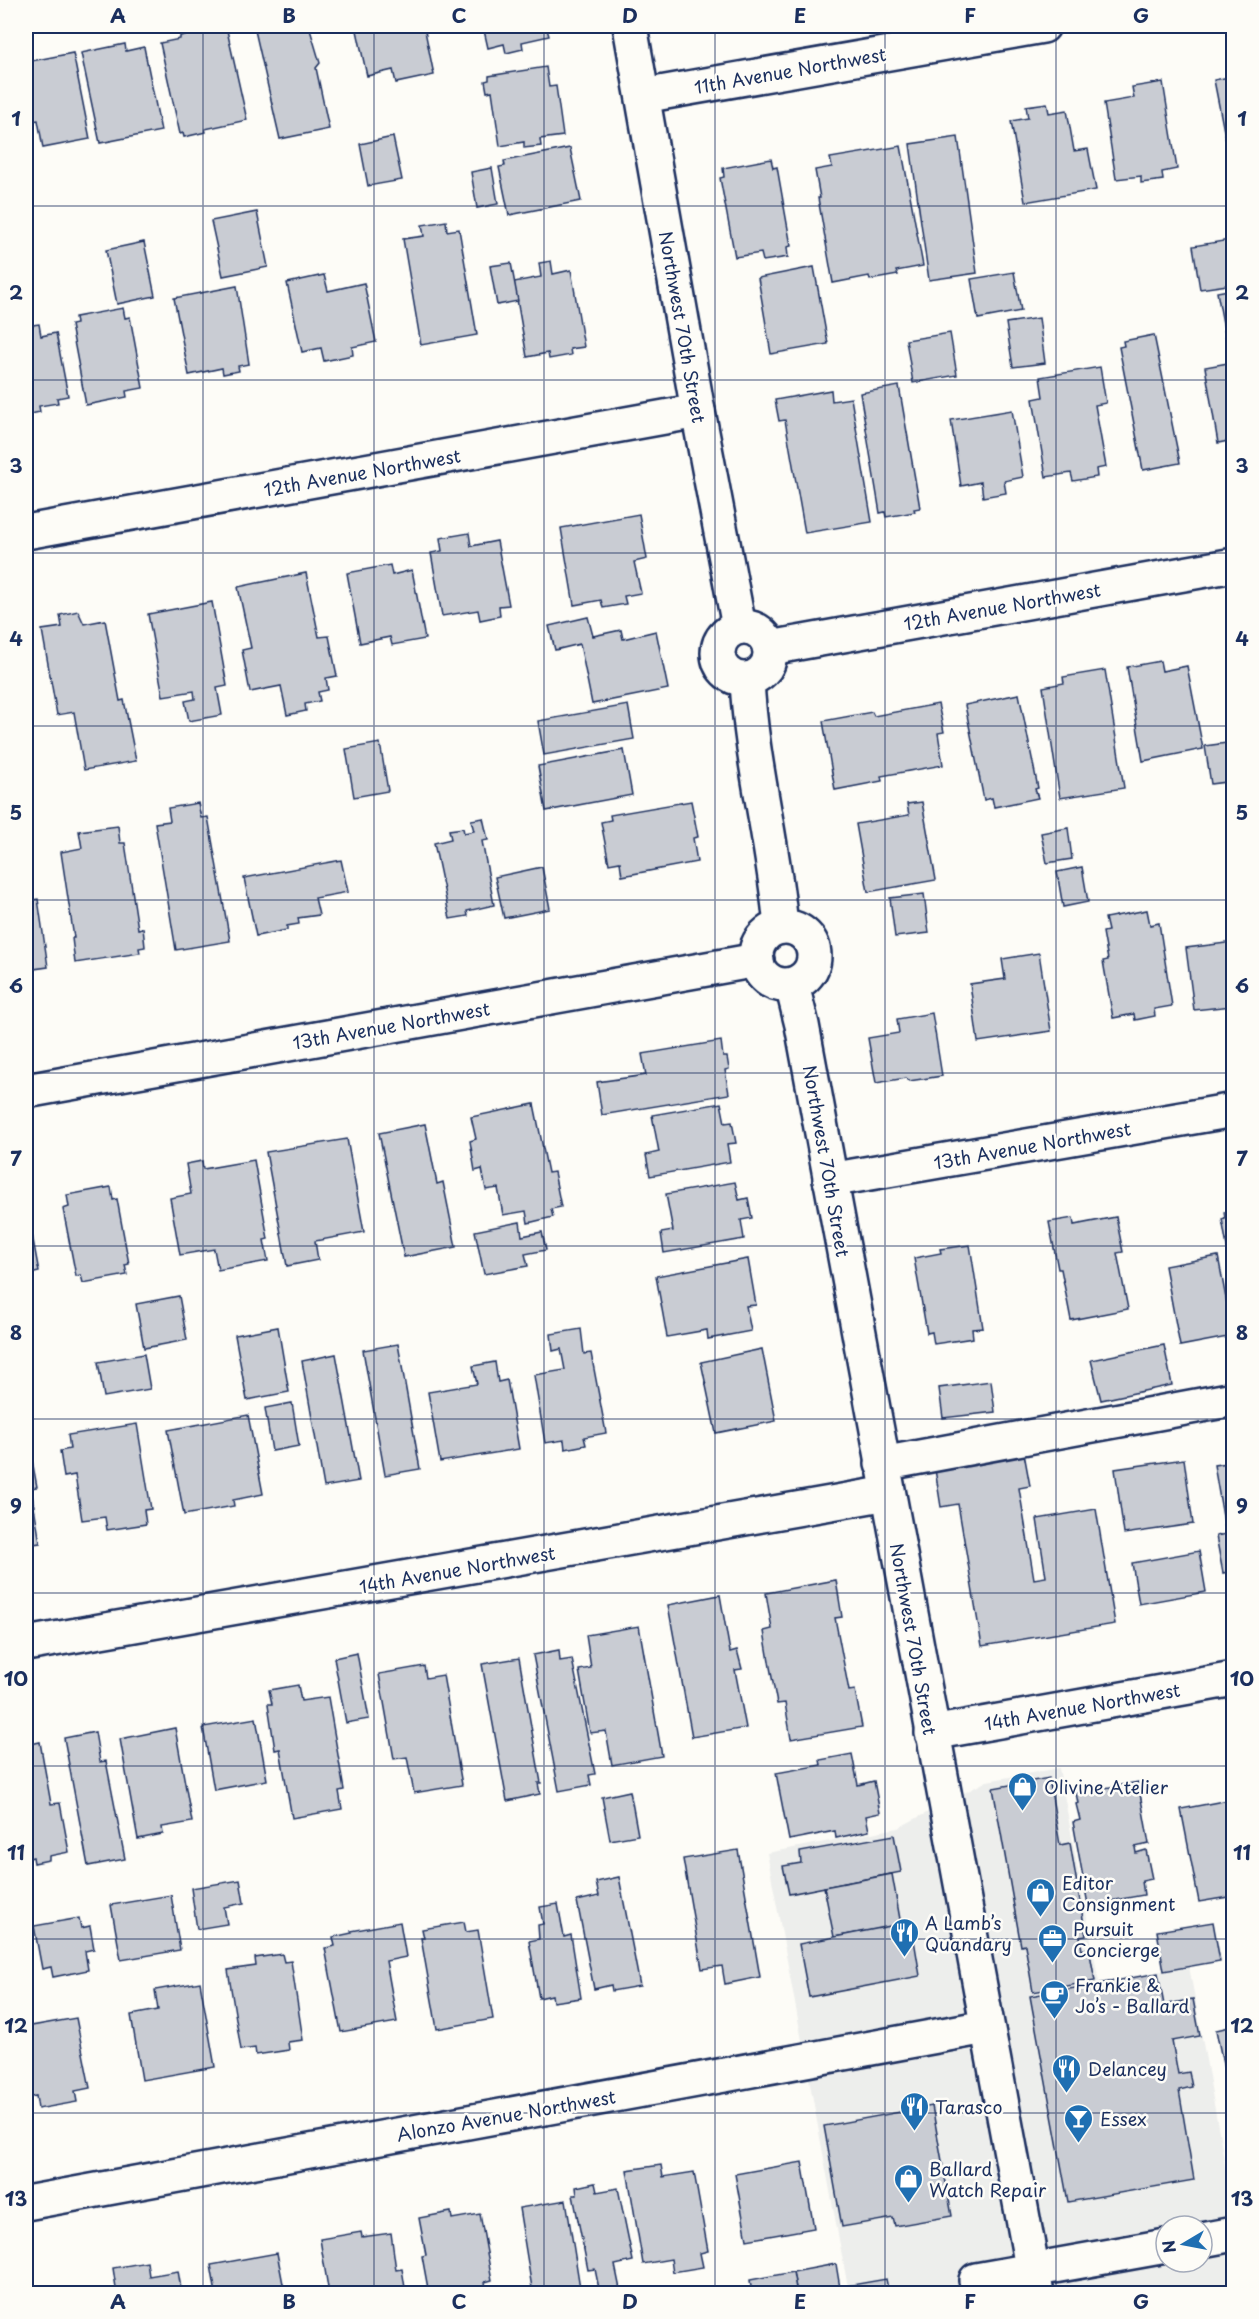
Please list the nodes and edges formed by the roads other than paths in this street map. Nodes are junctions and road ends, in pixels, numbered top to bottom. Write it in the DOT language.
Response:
graph roads {
  1 [pos="630,26"];
  2 [pos="1043,26"];
  3 [pos="643,96"];
  4 [pos="698,411"];
  5 [pos="26,532"];
  6 [pos="1233,565"];
  7 [pos="739,627"];
  8 [pos="770,648"];
  9 [pos="747,680"];
  10 [pos="781,927"];
  11 [pos="757,960"];
  12 [pos="792,985"];
  13 [pos="26,1091"];
  14 [pos="1233,1110"];
  15 [pos="830,1180"];
  16 [pos="1233,1399"];
  17 [pos="885,1478"];
  18 [pos="26,1644"];
  19 [pos="1233,1679"];
  20 [pos="932,1733"];
  21 [pos="986,2027"];
  22 [pos="26,2203"];
  23 [pos="1233,2234"];
  24 [pos="1214,2238"];
  25 [pos="1154,2249"];
  26 [pos="976,2280"];
  27 [pos="1034,2282"];
  1 -- 3 [label="street, Northwest 70th Street"];
  2 -- 3 [label="street, 11th Avenue Northwest"];
  3 -- 4 [label="street, Northwest 70th Street"];
  4 -- 5 [label="street, 12th Avenue Northwest"];
  4 -- 7 [label="street, Northwest 70th Street"];
  6 -- 8 [label="street, 12th Avenue Northwest"];
  7 -- 8 [label="street"];
  7 -- 9 [label="street"];
  8 -- 9 [label="street"];
  9 -- 10 [label="street"];
  10 -- 11 [label="street"];
  10 -- 12 [label="street"];
  11 -- 12 [label="street"];
  11 -- 13 [label="street, 13th Avenue Northwest"];
  12 -- 15 [label="street, Northwest 70th Street"];
  14 -- 15 [label="street, 13th Avenue Northwest"];
  15 -- 17 [label="street, Northwest 70th Street"];
  16 -- 17 [label="street, 14th Avenue Northwest"];
  17 -- 18 [label="street, 14th Avenue Northwest"];
  17 -- 20 [label="street, Northwest 70th Street"];
  19 -- 20 [label="street, 14th Avenue Northwest"];
  20 -- 21 [label="street, Northwest 70th Street"];
  21 -- 22 [label="street, Alonzo Avenue Northwest"];
  21 -- 27 [label="street, Northwest 70th Street"];
  23 -- 24 [label="street"];
  25 -- 27 [label="street"];
  26 -- 27 [label="street"];
}
